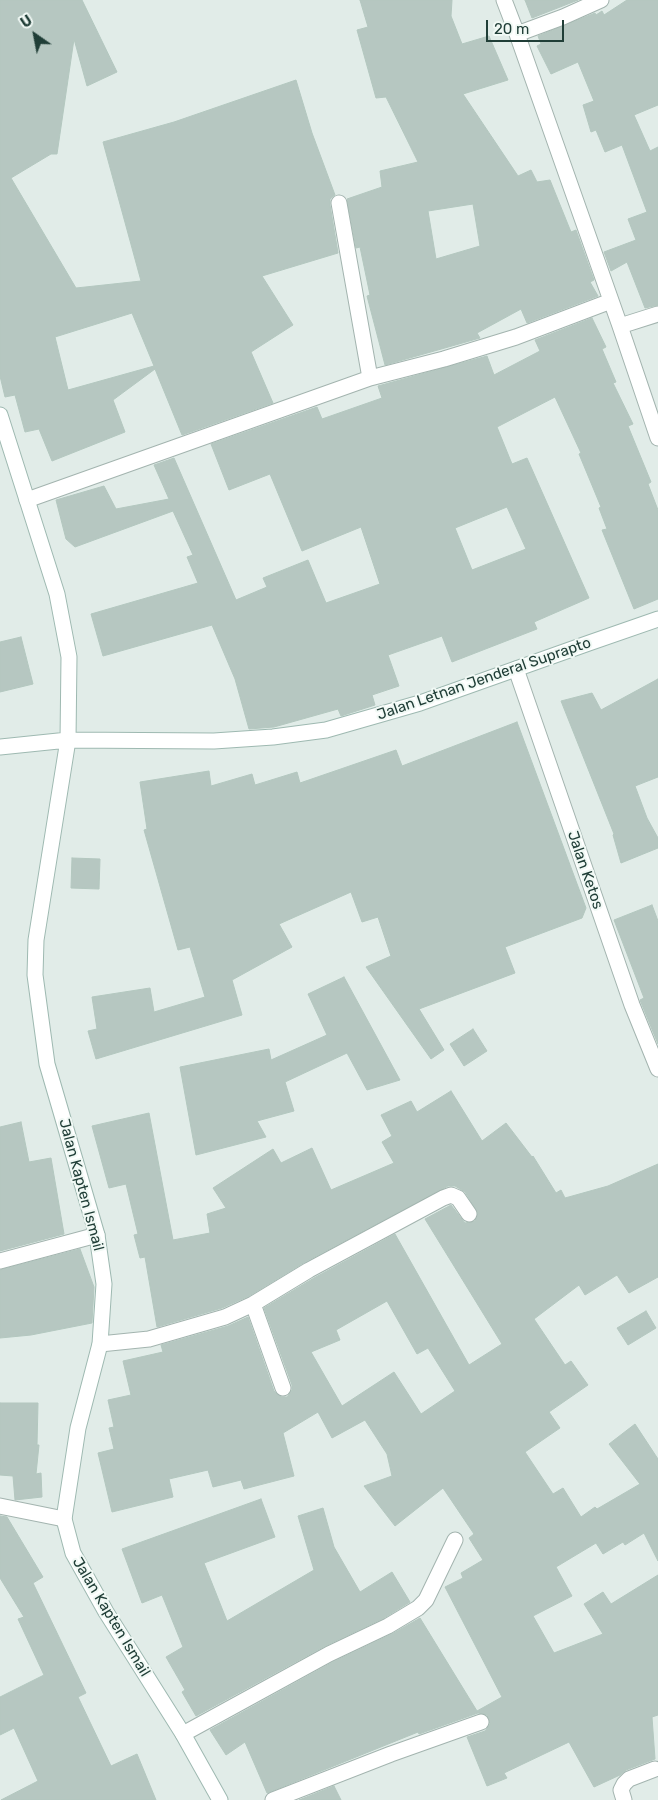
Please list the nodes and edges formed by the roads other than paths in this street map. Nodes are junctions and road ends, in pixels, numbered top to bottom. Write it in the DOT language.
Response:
graph roads {
  1 [pos="504,0"];
  2 [pos="601,0"];
  3 [pos="518,34"];
  4 [pos="339,203"];
  5 [pos="611,301"];
  6 [pos="658,314"];
  7 [pos="620,326"];
  8 [pos="370,378"];
  9 [pos="0,416"];
  10 [pos="658,438"];
  11 [pos="27,500"];
  12 [pos="658,620"];
  13 [pos="516,670"];
  14 [pos="68,740"];
  15 [pos="0,747"];
  16 [pos="658,1069"];
  17 [pos="469,1214"];
  18 [pos="97,1235"];
  19 [pos="0,1261"];
  20 [pos="253,1304"];
  21 [pos="100,1344"];
  22 [pos="283,1388"];
  23 [pos="0,1506"];
  24 [pos="64,1519"];
  25 [pos="456,1540"];
  26 [pos="481,1722"];
  27 [pos="183,1734"];
  28 [pos="655,1769"];
  29 [pos="220,1800"];
  30 [pos="273,1800"];
  31 [pos="624,1800"];
  1 -- 3 [label="street"];
  2 -- 3 [label="street"];
  3 -- 5 [label="street"];
  4 -- 8 [label="street"];
  5 -- 7 [label="street"];
  5 -- 8 [label="street"];
  6 -- 7 [label="street"];
  7 -- 10 [label="street"];
  8 -- 11 [label="street"];
  9 -- 11 [label="street, Jalan Kapten Ismail"];
  11 -- 14 [label="street, Jalan Kapten Ismail"];
  12 -- 13 [label="street, Jalan Letnan Jenderal Suprapto"];
  13 -- 14 [label="street, Jalan Letnan Jenderal Suprapto"];
  13 -- 16 [label="street, Jalan Ketos"];
  14 -- 15 [label="street, Jalan Letnan Jenderal Suprapto"];
  14 -- 18 [label="street, Jalan Kapten Ismail"];
  17 -- 20 [label="street"];
  18 -- 19 [label="street"];
  18 -- 21 [label="street, Jalan Kapten Ismail"];
  20 -- 21 [label="street"];
  20 -- 22 [label="street"];
  21 -- 24 [label="street, Jalan Kapten Ismail"];
  23 -- 24 [label="street"];
  24 -- 27 [label="street, Jalan Kapten Ismail"];
  25 -- 27 [label="street"];
  26 -- 30 [label="street"];
  27 -- 29 [label="street, Jalan Kapten Ismail"];
  28 -- 31 [label="street"];
}
